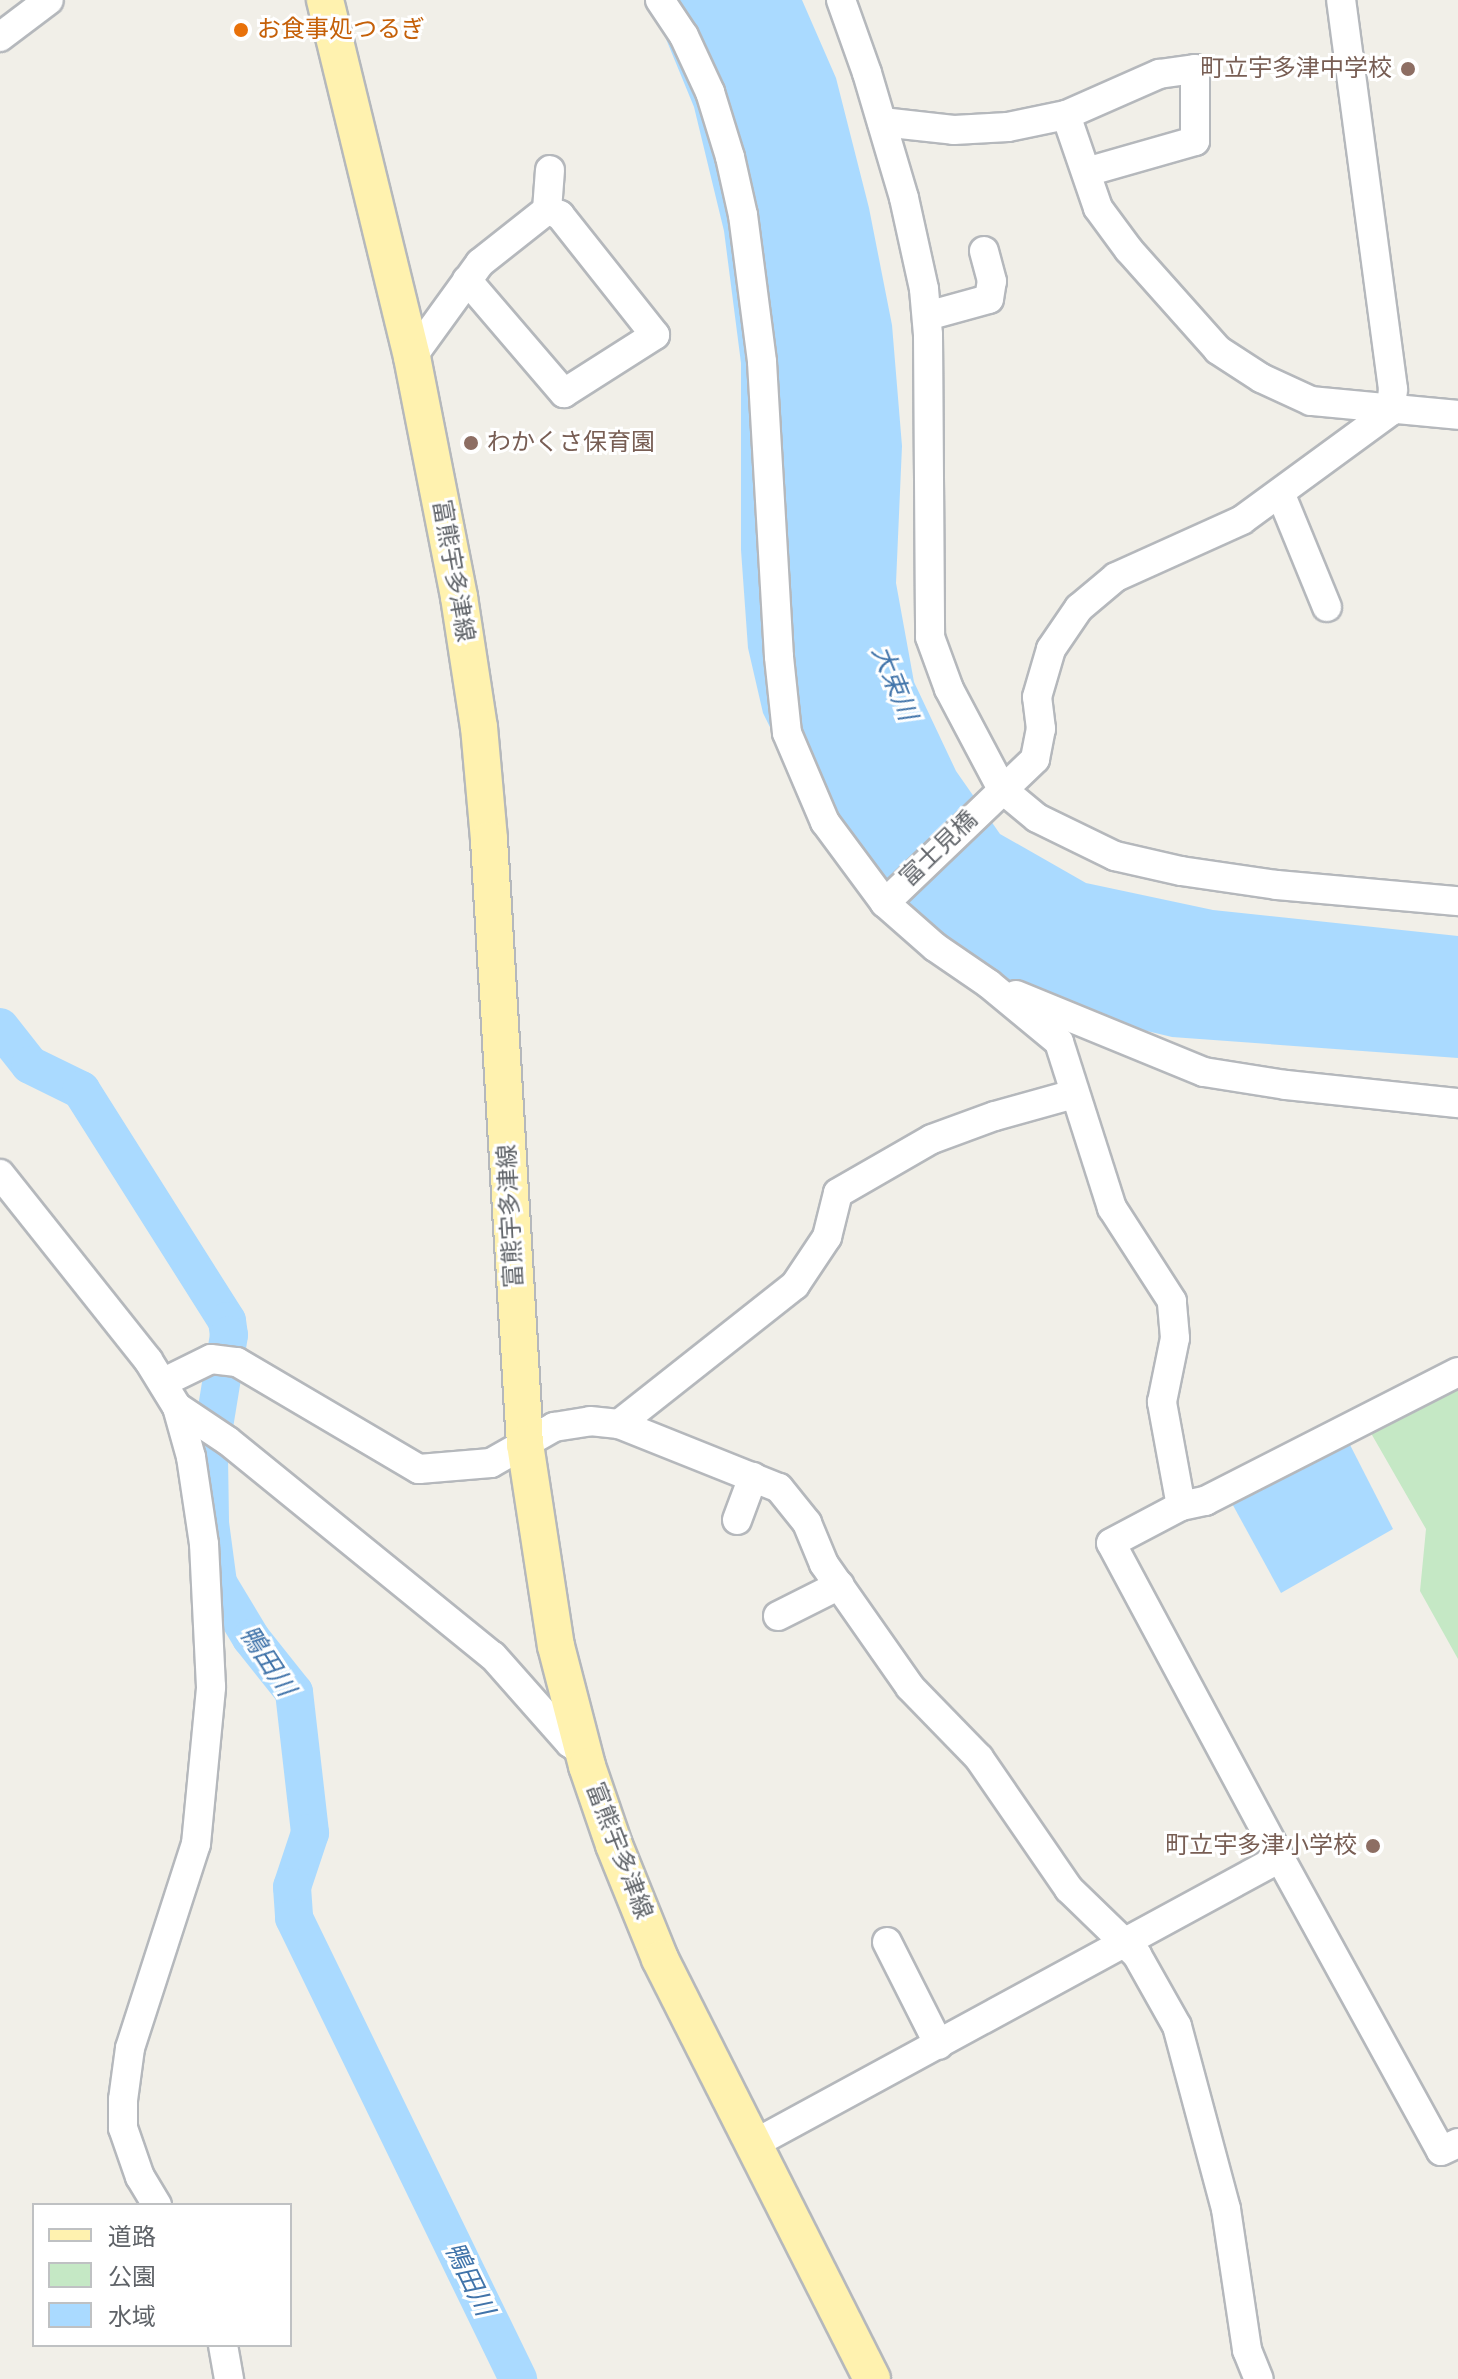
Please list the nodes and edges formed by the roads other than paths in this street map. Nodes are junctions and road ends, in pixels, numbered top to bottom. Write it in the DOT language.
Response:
graph roads {
  1 [pos="325,0"];
  2 [pos="660,0"];
  3 [pos="841,0"];
  4 [pos="1341,0"];
  5 [pos="45,1"];
  6 [pos="0,37"];
  7 [pos="1066,115"];
  8 [pos="882,122"];
  9 [pos="550,170"];
  10 [pos="1086,172"];
  11 [pos="547,210"];
  12 [pos="984,251"];
  13 [pos="467,280"];
  14 [pos="927,316"];
  15 [pos="412,357"];
  16 [pos="1391,411"];
  17 [pos="1458,415"];
  18 [pos="1281,495"];
  19 [pos="1326,607"];
  20 [pos="996,795"];
  21 [pos="887,900"];
  22 [pos="1458,901"];
  23 [pos="989,984"];
  24 [pos="1074,1094"];
  25 [pos="1458,1103"];
  26 [pos="0,1174"];
  27 [pos="1458,1372"];
  28 [pos="170,1394"];
  29 [pos="619,1424"];
  30 [pos="525,1444"];
  31 [pos="753,1477"];
  32 [pos="1181,1506"];
  33 [pos="737,1520"];
  34 [pos="840,1585"];
  35 [pos="778,1616"];
  36 [pos="584,1753"];
  37 [pos="1280,1858"];
  38 [pos="887,1942"];
  39 [pos="1127,1945"];
  40 [pos="939,2045"];
  41 [pos="1458,2143"];
  42 [pos="752,2145"];
  43 [pos="156,2203"];
  44 [pos="223,2347"];
  45 [pos="229,2379"];
  46 [pos="872,2379"];
  47 [pos="1259,2379"];
  1 -- 15 [label="main road, 富熊宇多津線"];
  2 -- 21 [label="street"];
  3 -- 8 [label="street"];
  4 -- 16 [label="street"];
  5 -- 6 [label="street"];
  7 -- 8 [label="street"];
  7 -- 10 [label="street"];
  7 -- 10 [label="street"];
  8 -- 14 [label="street"];
  9 -- 11 [label="street"];
  10 -- 16 [label="street"];
  11 -- 13 [label="street"];
  11 -- 13 [label="street"];
  12 -- 14 [label="street"];
  13 -- 15 [label="street"];
  14 -- 20 [label="street"];
  15 -- 30 [label="main road, 富熊宇多津線"];
  16 -- 17 [label="street"];
  16 -- 18 [label="street, 富士見橋"];
  18 -- 19 [label="street"];
  18 -- 20 [label="street, 富士見橋"];
  20 -- 21 [label="street, 富士見橋"];
  20 -- 22 [label="street"];
  21 -- 23 [label="street"];
  23 -- 24 [label="street"];
  23 -- 25 [label="street"];
  24 -- 29 [label="street"];
  24 -- 32 [label="street"];
  26 -- 28 [label="street"];
  27 -- 32 [label="street"];
  28 -- 30 [label="street"];
  28 -- 36 [label="street"];
  28 -- 43 [label="street"];
  29 -- 30 [label="street"];
  29 -- 31 [label="street"];
  30 -- 36 [label="main road, 富熊宇多津線"];
  31 -- 33 [label="street"];
  31 -- 34 [label="street"];
  32 -- 37 [label="street"];
  34 -- 35 [label="street"];
  34 -- 39 [label="street"];
  36 -- 42 [label="main road, 富熊宇多津線"];
  37 -- 39 [label="street"];
  37 -- 41 [label="street"];
  38 -- 40 [label="street"];
  39 -- 40 [label="street"];
  39 -- 47 [label="street"];
  40 -- 42 [label="street"];
  42 -- 46 [label="main road, 富熊宇多津線"];
  44 -- 45 [label="street"];
}
